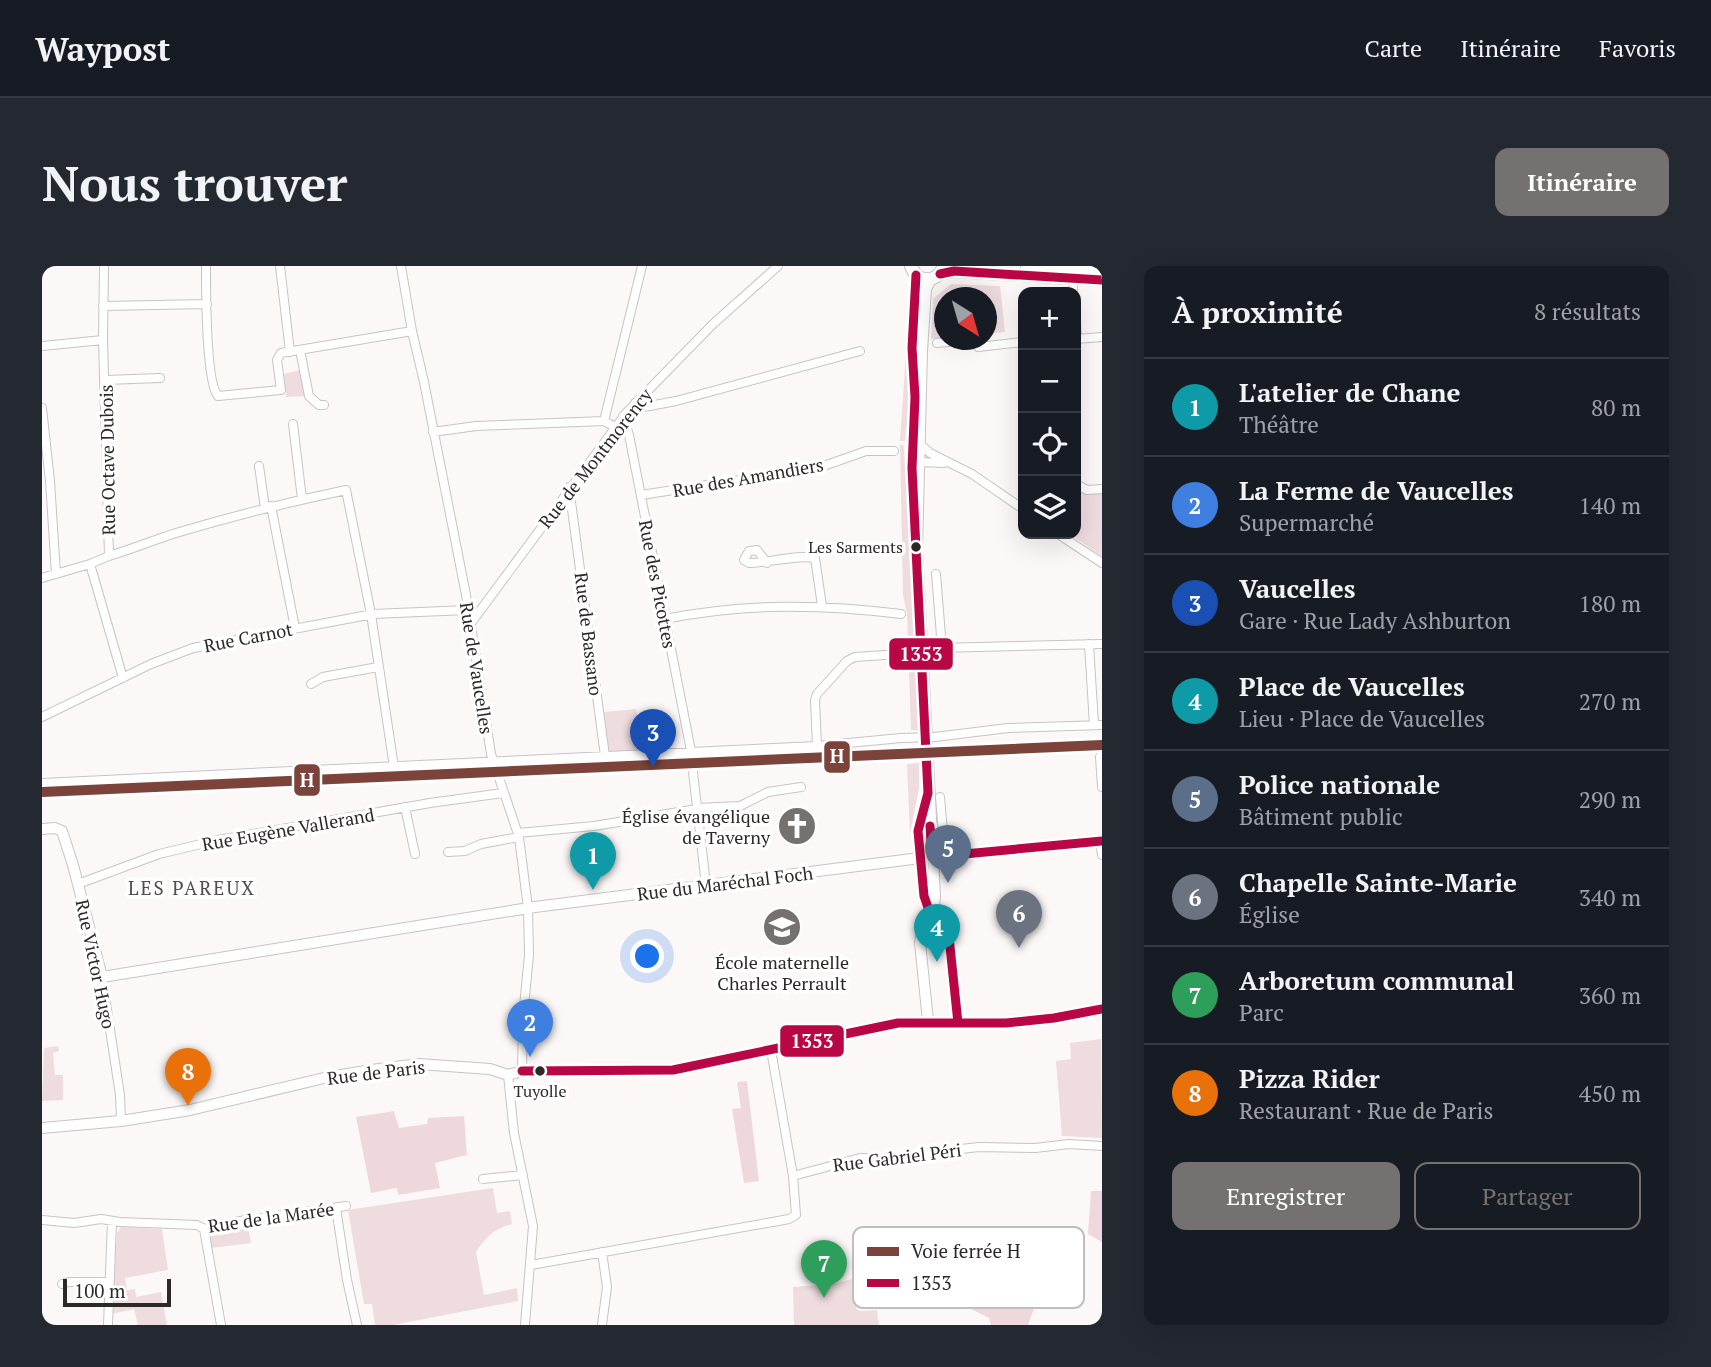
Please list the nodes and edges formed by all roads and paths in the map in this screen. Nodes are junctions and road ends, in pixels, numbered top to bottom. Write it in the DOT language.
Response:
graph roads {
  1 [pos="206,266"];
  2 [pos="280,266"];
  3 [pos="401,266"];
  4 [pos="642,266"];
  5 [pos="775,266"];
  6 [pos="1027,266"];
  7 [pos="104,268"];
  8 [pos="911,269"];
  9 [pos="1102,271"];
  10 [pos="938,273"];
  11 [pos="1102,280"];
  12 [pos="207,304"];
  13 [pos="103,306"];
  14 [pos="412,331"];
  15 [pos="1102,337"];
  16 [pos="1081,339"];
  17 [pos="103,340"];
  18 [pos="1018,343"];
  19 [pos="997,345"];
  20 [pos="42,346"];
  21 [pos="300,350"];
  22 [pos="860,351"];
  23 [pos="290,352"];
  24 [pos="160,377"];
  25 [pos="106,380"];
  26 [pos="635,403"];
  27 [pos="324,405"];
  28 [pos="42,408"];
  29 [pos="623,416"];
  30 [pos="604,421"];
  31 [pos="913,421"];
  32 [pos="293,424"];
  33 [pos="615,427"];
  34 [pos="433,432"];
  35 [pos="919,443"];
  36 [pos="894,451"];
  37 [pos="919,462"];
  38 [pos="950,464"];
  39 [pos="259,466"];
  40 [pos="569,487"];
  41 [pos="1081,487"];
  42 [pos="1102,489"];
  43 [pos="641,495"];
  44 [pos="302,499"];
  45 [pos="556,506"];
  46 [pos="1018,506"];
  47 [pos="268,507"];
  48 [pos="574,512"];
  49 [pos="1066,539"];
  50 [pos="917,545"];
  51 [pos="109,556"];
  52 [pos="767,563"];
  53 [pos="1102,563"];
  54 [pos="90,564"];
  55 [pos="936,574"];
  56 [pos="55,575"];
  57 [pos="42,578"];
  58 [pos="822,606"];
  59 [pos="467,610"];
  60 [pos="371,614"];
  61 [pos="901,614"];
  62 [pos="666,619"];
  63 [pos="471,623"];
  64 [pos="295,628"];
  65 [pos="1102,644"];
  66 [pos="1089,645"];
  67 [pos="900,654"];
  68 [pos="378,667"];
  69 [pos="123,678"];
  70 [pos="311,684"];
  71 [pos="42,717"];
  72 [pos="1098,725"];
  73 [pos="817,746"];
  74 [pos="691,754"];
  75 [pos="605,756"];
  76 [pos="1100,757"];
  77 [pos="494,761"];
  78 [pos="394,767"];
  79 [pos="693,772"];
  80 [pos="46,782"];
  81 [pos="800,787"];
  82 [pos="1102,787"];
  83 [pos="503,793"];
  84 [pos="940,797"];
  85 [pos="405,807"];
  86 [pos="697,809"];
  87 [pos="42,829"];
  88 [pos="518,835"];
  89 [pos="1101,841"];
  90 [pos="448,852"];
  91 [pos="415,854"];
  92 [pos="1102,855"];
  93 [pos="945,856"];
  94 [pos="926,858"];
  95 [pos="78,884"];
  96 [pos="706,885"];
  97 [pos="528,908"];
  98 [pos="931,916"];
  99 [pos="102,977"];
  100 [pos="1102,1009"];
  101 [pos="928,1021"];
  102 [pos="958,1023"];
  103 [pos="771,1050"];
  104 [pos="522,1071"];
  105 [pos="508,1075"];
  106 [pos="121,1121"];
  107 [pos="42,1128"];
  108 [pos="1102,1146"];
  109 [pos="523,1175"];
  110 [pos="793,1176"];
  111 [pos="484,1179"];
  112 [pos="42,1220"];
  113 [pos="112,1221"];
  114 [pos="204,1229"];
  115 [pos="602,1252"];
  116 [pos="531,1265"];
  117 [pos="109,1282"];
  118 [pos="62,1284"];
  119 [pos="108,1325"];
  120 [pos="221,1325"];
  121 [pos="357,1325"];
  122 [pos="525,1325"];
  123 [pos="601,1325"];
  1 -- 12 [label="street"];
  2 -- 23 [label="street"];
  3 -- 14 [label="street, Rue de Vaucelles"];
  4 -- 30 [label="street"];
  5 -- 26 [label="street, Rue de Montmorency"];
  6 -- 9 [label="main road"];
  7 -- 13 [label="street, Rue Octave Dubois"];
  8 -- 10 [label="main road"];
  8 -- 31 [label="street"];
  10 -- 11 [label="main road"];
  10 -- 35 [label="street"];
  12 -- 13 [label="street"];
  12 -- 23 [label="street"];
  13 -- 17 [label="street, Rue Octave Dubois"];
  14 -- 21 [label="street"];
  14 -- 34 [label="street, Rue de Vaucelles"];
  15 -- 16 [label="street"];
  17 -- 20 [label="street"];
  17 -- 25 [label="street, Rue Octave Dubois"];
  18 -- 19 [label="street"];
  21 -- 23 [label="street"];
  21 -- 27 [label="street"];
  22 -- 26 [label="street"];
  24 -- 25 [label="street"];
  25 -- 51 [label="street, Rue Octave Dubois"];
  26 -- 29 [label="street, Rue de Montmorency"];
  28 -- 56 [label="street"];
  29 -- 33 [label="street, Rue de Montmorency"];
  29 -- 43 [label="street, Rue des Picottes"];
  30 -- 33 [label="street"];
  30 -- 34 [label="street"];
  31 -- 37 [label="street"];
  31 -- 50 [label="street"];
  32 -- 44 [label="street"];
  33 -- 40 [label="street, Rue de Montmorency"];
  34 -- 59 [label="street, Rue de Vaucelles"];
  35 -- 37 [label="street"];
  35 -- 38 [label="street"];
  36 -- 43 [label="street, Rue des Amandiers"];
  37 -- 38 [label="street"];
  37 -- 50 [label="street"];
  38 -- 46 [label="street"];
  39 -- 47 [label="street"];
  40 -- 45 [label="street, Rue de Montmorency"];
  40 -- 48 [label="street, Rue de Bassano"];
  41 -- 42 [label="street"];
  43 -- 62 [label="street, Rue des Picottes"];
  44 -- 47 [label="street"];
  44 -- 60 [label="street"];
  45 -- 48 [label="street"];
  45 -- 63 [label="street, Rue de Montmorency"];
  47 -- 51 [label="street"];
  47 -- 64 [label="street"];
  48 -- 75 [label="street, Rue de Bassano"];
  49 -- 53 [label="street"];
  50 -- 94 [label="street"];
  51 -- 54 [label="street, Rue Octave Dubois"];
  52 -- 58 [label="street"];
  54 -- 56 [label="street, Rue Octave Dubois"];
  54 -- 69 [label="street"];
  55 -- 66 [label="street"];
  56 -- 57 [label="street, Rue Octave Dubois"];
  58 -- 61 [label="street"];
  58 -- 62 [label="street"];
  59 -- 60 [label="street, Rue Carnot"];
  59 -- 63 [label="street, Rue de Vaucelles"];
  60 -- 64 [label="street, Rue Carnot"];
  60 -- 68 [label="street"];
  62 -- 74 [label="street, Rue des Picottes"];
  63 -- 77 [label="street, Rue de Vaucelles"];
  64 -- 69 [label="street, Rue Carnot"];
  65 -- 66 [label="street"];
  66 -- 72 [label="street"];
  67 -- 73 [label="street"];
  68 -- 70 [label="street"];
  68 -- 78 [label="street"];
  69 -- 71 [label="street, Rue Carnot"];
  72 -- 73 [label="street, bridge"];
  73 -- 74 [label="street"];
  74 -- 75 [label="street"];
  75 -- 77 [label="street"];
  76 -- 82 [label="street"];
  77 -- 78 [label="street"];
  77 -- 83 [label="street, Rue de Vaucelles"];
  78 -- 80 [label="street"];
  79 -- 86 [label="street"];
  81 -- 86 [label="street"];
  83 -- 85 [label="street, Rue Eugène Vallerand"];
  83 -- 88 [label="street, Rue de Vaucelles"];
  84 -- 93 [label="street"];
  85 -- 91 [label="street"];
  85 -- 95 [label="street, Rue Eugène Vallerand"];
  86 -- 88 [label="street"];
  86 -- 96 [label="street"];
  87 -- 95 [label="street, Rue Victor Hugo"];
  88 -- 90 [label="street"];
  88 -- 97 [label="street, Rue de Vaucelles"];
  89 -- 92 [label="street"];
  89 -- 93 [label="street, Rue du Maréchal Foch"];
  93 -- 94 [label="street, Rue du Maréchal Foch"];
  94 -- 96 [label="street, Rue du Maréchal Foch"];
  94 -- 98 [label="street"];
  95 -- 99 [label="street, Rue Victor Hugo"];
  96 -- 97 [label="street, Rue du Maréchal Foch"];
  97 -- 99 [label="street, Rue du Maréchal Foch"];
  97 -- 104 [label="street, Rue de Vaucelles"];
  98 -- 101 [label="street"];
  98 -- 102 [label="street"];
  99 -- 106 [label="street, Rue Victor Hugo"];
  100 -- 102 [label="street, Rue de Paris"];
  101 -- 102 [label="street, Rue de Paris"];
  101 -- 103 [label="street, Rue de Paris"];
  103 -- 104 [label="street, Rue de Paris"];
  103 -- 110 [label="street"];
  104 -- 105 [label="street, Rue de Paris"];
  105 -- 106 [label="street, Rue de Paris"];
  105 -- 109 [label="street"];
  106 -- 107 [label="street, Rue de Paris"];
  108 -- 110 [label="street, Rue Gabriel Péri"];
  109 -- 111 [label="street"];
  109 -- 116 [label="street"];
  110 -- 115 [label="street"];
  112 -- 113 [label="street, Rue de la Marée"];
  113 -- 114 [label="street, Rue de la Marée"];
  113 -- 117 [label="street"];
  114 -- 120 [label="street"];
  114 -- 121 [label="street, Rue de la Marée"];
  115 -- 116 [label="street"];
  115 -- 123 [label="street"];
  116 -- 122 [label="street"];
  117 -- 118 [label="street"];
  117 -- 119 [label="street"];
}
